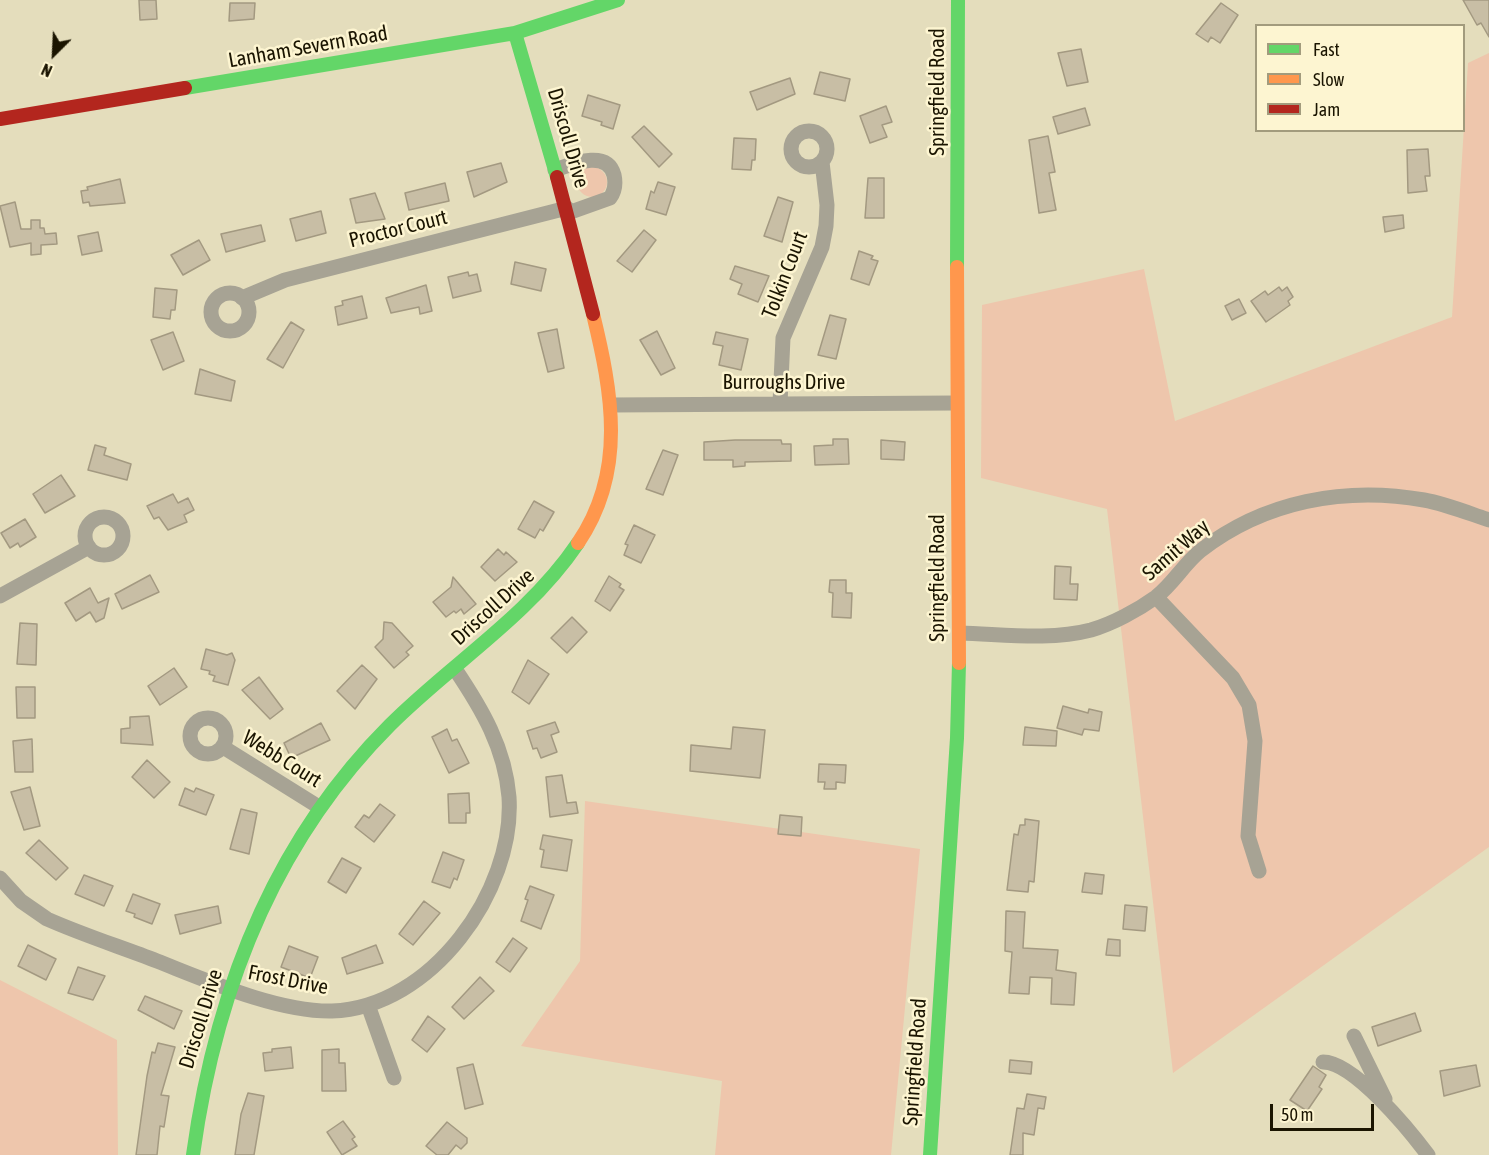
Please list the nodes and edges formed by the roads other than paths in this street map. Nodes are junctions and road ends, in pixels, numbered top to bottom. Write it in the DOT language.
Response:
graph roads {
  1 [pos="618,0"];
  2 [pos="958,0"];
  3 [pos="515,33"];
  4 [pos="0,119"];
  5 [pos="822,162"];
  6 [pos="555,170"];
  7 [pos="567,211"];
  8 [pos="242,298"];
  9 [pos="780,403"];
  10 [pos="956,403"];
  11 [pos="611,405"];
  12 [pos="1489,520"];
  13 [pos="89,547"];
  14 [pos="0,596"];
  15 [pos="1156,597"];
  16 [pos="960,633"];
  17 [pos="455,669"];
  18 [pos="223,747"];
  19 [pos="319,807"];
  20 [pos="1259,871"];
  21 [pos="0,878"];
  22 [pos="230,989"];
  23 [pos="368,1005"];
  24 [pos="1354,1036"];
  25 [pos="1323,1062"];
  26 [pos="393,1078"];
  27 [pos="1388,1104"];
  28 [pos="193,1155"];
  29 [pos="930,1155"];
  30 [pos="1428,1155"];
  1 -- 3 [label="street, Lanham Severn Road"];
  2 -- 10 [label="street, Springfield Road"];
  3 -- 4 [label="street, Lanham Severn Road"];
  3 -- 6 [label="street, Driscoll Drive"];
  5 -- 9 [label="street, Tolkin Court"];
  6 -- 7 [label="street, Driscoll Drive"];
  6 -- 7 [label="street, Proctor Court"];
  7 -- 8 [label="street, Proctor Court"];
  7 -- 11 [label="street, Driscoll Drive"];
  9 -- 10 [label="street, Burroughs Drive"];
  9 -- 11 [label="street, Burroughs Drive"];
  10 -- 16 [label="street, Springfield Road"];
  11 -- 17 [label="street, Driscoll Drive"];
  12 -- 15 [label="street, Samit Way"];
  13 -- 14 [label="street"];
  15 -- 16 [label="street, Samit Way"];
  15 -- 20 [label="street"];
  16 -- 29 [label="street, Springfield Road"];
  17 -- 19 [label="street, Driscoll Drive"];
  17 -- 23 [label="street, Frost Drive"];
  18 -- 19 [label="street, Webb Court"];
  19 -- 22 [label="street, Driscoll Drive"];
  21 -- 22 [label="street, Frost Drive"];
  22 -- 23 [label="street, Frost Drive"];
  22 -- 28 [label="street, Driscoll Drive"];
  23 -- 26 [label="street"];
  24 -- 27 [label="street"];
  25 -- 27 [label="street"];
  27 -- 30 [label="street"];
}
